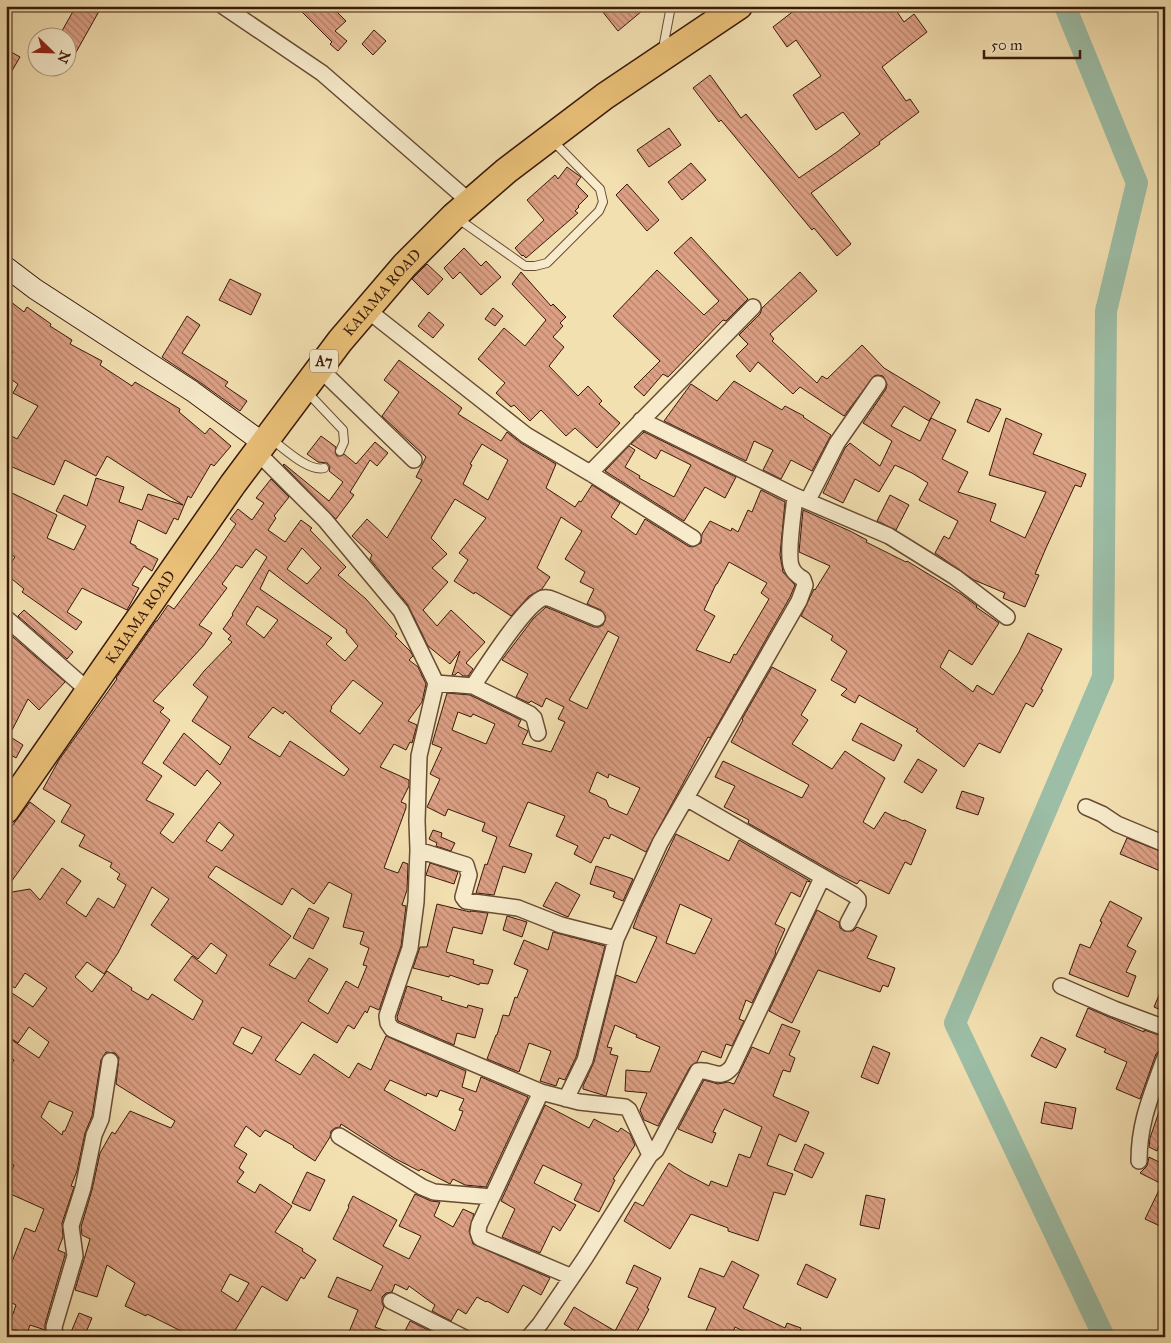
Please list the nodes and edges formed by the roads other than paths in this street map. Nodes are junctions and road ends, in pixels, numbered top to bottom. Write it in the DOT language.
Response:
graph roads {
  1 [pos="223,6"];
  2 [pos="671,6"];
  3 [pos="721,6"];
  4 [pos="739,6"];
  5 [pos="664,44"];
  6 [pos="551,138"];
  7 [pos="458,205"];
  8 [pos="6,267"];
  9 [pos="6,284"];
  10 [pos="753,306"];
  11 [pos="366,309"];
  12 [pos="319,368"];
  13 [pos="878,384"];
  14 [pos="304,388"];
  15 [pos="641,420"];
  16 [pos="258,442"];
  17 [pos="340,451"];
  18 [pos="414,460"];
  19 [pos="324,468"];
  20 [pos="590,473"];
  21 [pos="802,498"];
  22 [pos="693,538"];
  23 [pos="1007,617"];
  24 [pos="6,618"];
  25 [pos="597,618"];
  26 [pos="436,683"];
  27 [pos="82,685"];
  28 [pos="473,686"];
  29 [pos="538,734"];
  30 [pos="6,793"];
  31 [pos="686,798"];
  32 [pos="1086,807"];
  33 [pos="6,810"];
  34 [pos="1165,844"];
  35 [pos="418,850"];
  36 [pos="822,878"];
  37 [pos="848,923"];
  38 [pos="616,939"];
  39 [pos="1061,986"];
  40 [pos="1165,1028"];
  41 [pos="1165,1057"];
  42 [pos="110,1061"];
  43 [pos="541,1092"];
  44 [pos="566,1099"];
  45 [pos="339,1136"];
  46 [pos="650,1155"];
  47 [pos="1139,1161"];
  48 [pos="492,1197"];
  49 [pos="572,1277"];
  50 [pos="391,1301"];
  51 [pos="56,1337"];
  52 [pos="462,1337"];
  53 [pos="529,1337"];
  1 -- 7 [label="street"];
  2 -- 5 [label="lane"];
  3 -- 5 [label="highway, KAIAMA ROAD / A7"];
  4 -- 6 [label="highway, KAIAMA ROAD / A7"];
  5 -- 7 [label="highway, KAIAMA ROAD / A7"];
  6 -- 7 [label="highway, KAIAMA ROAD / A7"];
  6 -- 7 [label="lane"];
  7 -- 11 [label="highway, KAIAMA ROAD / A7"];
  7 -- 16 [label="highway, KAIAMA ROAD / A7"];
  8 -- 16 [label="street"];
  9 -- 16 [label="street"];
  10 -- 15 [label="street"];
  11 -- 12 [label="highway, KAIAMA ROAD / A7"];
  11 -- 20 [label="street"];
  12 -- 14 [label="highway, KAIAMA ROAD / A7"];
  12 -- 18 [label="street"];
  13 -- 21 [label="street"];
  14 -- 16 [label="highway, KAIAMA ROAD / A7"];
  14 -- 17 [label="lane"];
  15 -- 20 [label="street"];
  15 -- 21 [label="street"];
  16 -- 19 [label="lane"];
  16 -- 26 [label="street"];
  16 -- 27 [label="highway, KAIAMA ROAD / A7"];
  16 -- 33 [label="highway, KAIAMA ROAD / A7"];
  20 -- 22 [label="street"];
  21 -- 23 [label="street"];
  21 -- 31 [label="street"];
  24 -- 27 [label="street"];
  25 -- 28 [label="street"];
  26 -- 28 [label="street"];
  26 -- 35 [label="street"];
  27 -- 30 [label="highway, KAIAMA ROAD / A7"];
  28 -- 29 [label="street"];
  31 -- 36 [label="street"];
  31 -- 38 [label="street"];
  32 -- 34 [label="street"];
  35 -- 38 [label="street"];
  35 -- 43 [label="street"];
  36 -- 37 [label="street"];
  36 -- 46 [label="street"];
  38 -- 44 [label="street"];
  39 -- 40 [label="street"];
  41 -- 47 [label="street"];
  42 -- 51 [label="street"];
  43 -- 44 [label="street"];
  43 -- 48 [label="street"];
  44 -- 46 [label="street"];
  45 -- 48 [label="street"];
  46 -- 49 [label="street"];
  48 -- 49 [label="street"];
  49 -- 53 [label="street"];
  50 -- 52 [label="street"];
}
